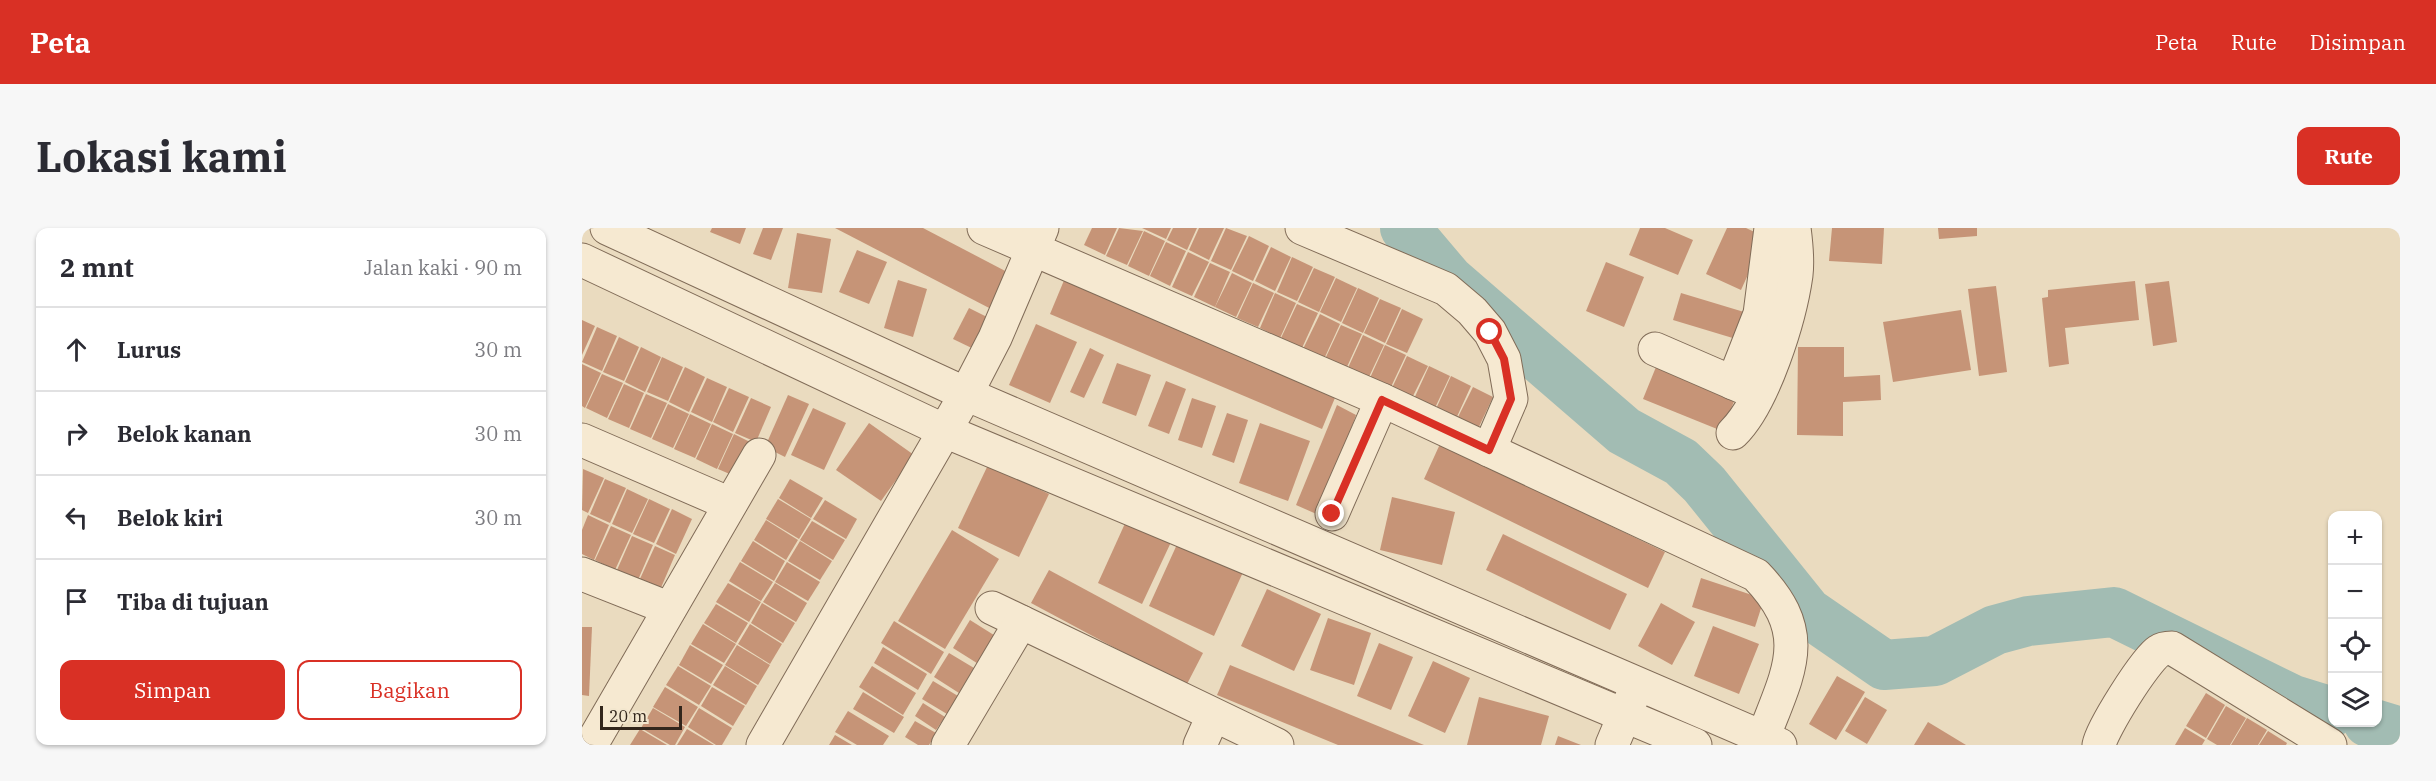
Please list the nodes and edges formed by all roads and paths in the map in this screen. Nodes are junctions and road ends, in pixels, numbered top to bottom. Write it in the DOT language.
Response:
graph roads {
  1 [pos="607,228"];
  2 [pos="984,228"];
  3 [pos="1302,228"];
  4 [pos="1772,228"];
  5 [pos="1794,228"];
  6 [pos="1038,239"];
  7 [pos="582,260"];
  8 [pos="1655,349"];
  9 [pos="1746,388"];
  10 [pos="966,394"];
  11 [pos="1382,400"];
  12 [pos="945,431"];
  13 [pos="1733,433"];
  14 [pos="582,440"];
  15 [pos="1489,450"];
  16 [pos="759,454"];
  17 [pos="730,504"];
  18 [pos="1332,514"];
  19 [pos="582,574"];
  20 [pos="668,608"];
  21 [pos="1638,682"];
  22 [pos="1625,714"];
  23 [pos="1207,730"];
  24 [pos="1771,741"];
  25 [pos="958,742"];
  26 [pos="591,745"];
  27 [pos="763,745"];
  28 [pos="1277,745"];
  29 [pos="1612,745"];
  30 [pos="1695,745"];
  31 [pos="2099,745"];
  32 [pos="2331,745"];
  1 -- 10 [label="street"];
  2 -- 6 [label="street"];
  3 -- 15 [label="street"];
  4 -- 9 [label="street"];
  5 -- 9 [label="street"];
  6 -- 10 [label="street"];
  6 -- 11 [label="street"];
  7 -- 12 [label="street"];
  8 -- 9 [label="street"];
  9 -- 13 [label="street"];
  10 -- 12 [label="street"];
  10 -- 21 [label="street"];
  11 -- 15 [label="street"];
  11 -- 18 [label="street"];
  12 -- 22 [label="street"];
  12 -- 27 [label="street"];
  14 -- 17 [label="street"];
  15 -- 24 [label="street"];
  16 -- 17 [label="street"];
  17 -- 20 [label="street"];
  19 -- 20 [label="street"];
  20 -- 26 [label="street"];
  21 -- 22 [label="street"];
  21 -- 24 [label="street"];
  22 -- 29 [label="street"];
  22 -- 30 [label="street"];
  23 -- 25 [label="street"];
  23 -- 28 [label="street"];
  31 -- 32 [label="street"];
}
